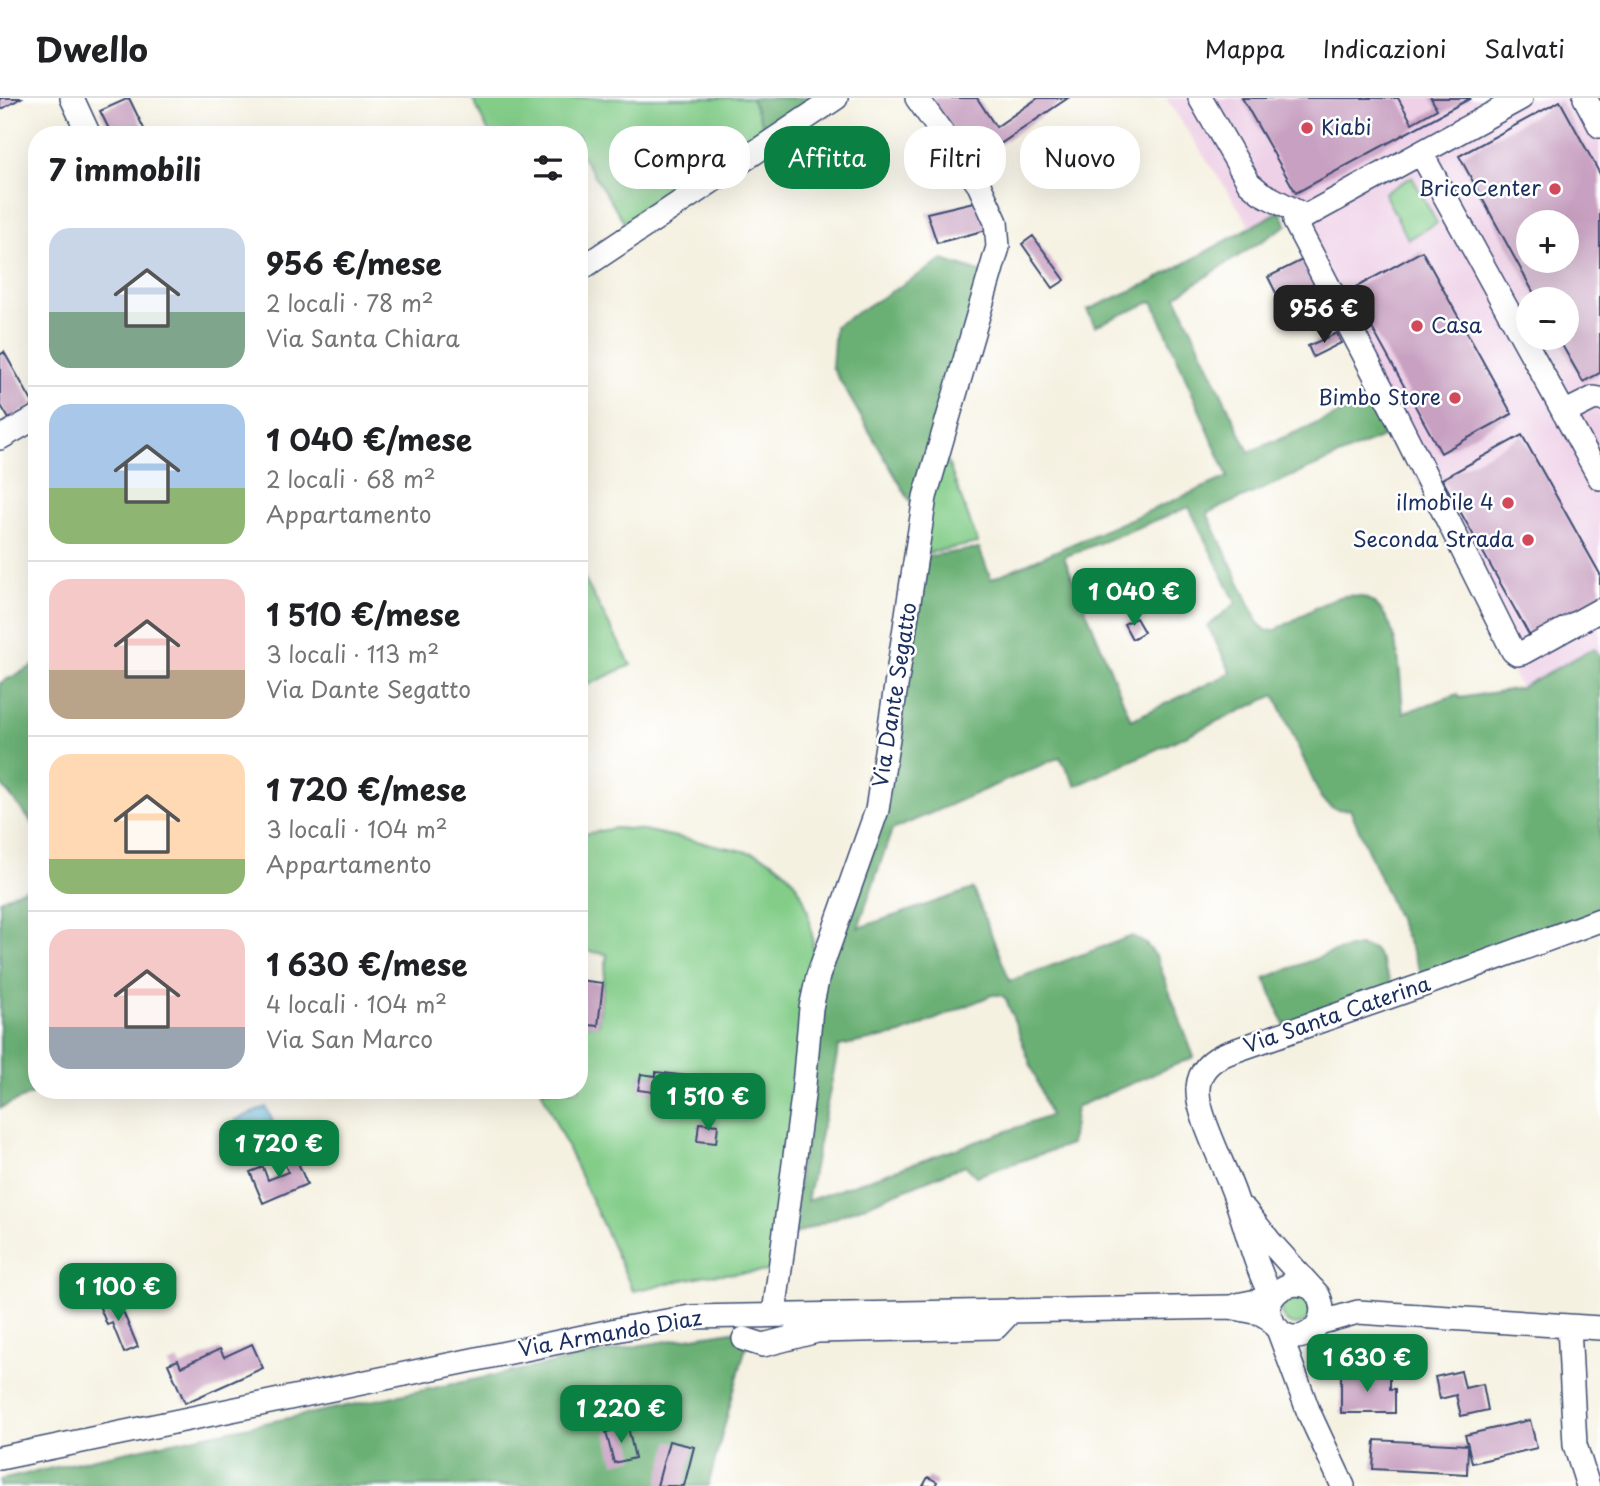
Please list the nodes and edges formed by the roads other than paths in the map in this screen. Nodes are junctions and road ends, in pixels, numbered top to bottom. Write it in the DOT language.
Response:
graph roads {
  1 [pos="72,98"];
  2 [pos="836,98"];
  3 [pos="916,98"];
  4 [pos="1200,98"];
  5 [pos="1521,98"];
  6 [pos="1585,98"];
  7 [pos="85,126"];
  8 [pos="1600,126"];
  9 [pos="1421,152"];
  10 [pos="1305,216"];
  11 [pos="588,264"];
  12 [pos="1600,399"];
  13 [pos="1564,413"];
  14 [pos="28,422"];
  15 [pos="0,438"];
  16 [pos="1600,478"];
  17 [pos="1600,610"];
  18 [pos="1600,920"];
  19 [pos="1235,1196"];
  20 [pos="1315,1292"];
  21 [pos="1012,1310"];
  22 [pos="1358,1312"];
  23 [pos="774,1314"];
  24 [pos="1274,1316"];
  25 [pos="1317,1326"];
  26 [pos="1569,1326"];
  27 [pos="1600,1328"];
  28 [pos="744,1339"];
  29 [pos="1300,1386"];
  30 [pos="0,1458"];
  31 [pos="1343,1486"];
  32 [pos="1588,1486"];
  1 -- 7 [label="street"];
  2 -- 11 [label="street"];
  3 -- 23 [label="street, Via Dante Segatto"];
  4 -- 10 [label="street"];
  5 -- 9 [label="street"];
  6 -- 8 [label="street"];
  9 -- 10 [label="street"];
  9 -- 13 [label="street"];
  10 -- 17 [label="street"];
  12 -- 13 [label="street"];
  13 -- 16 [label="street"];
  14 -- 15 [label="street"];
  18 -- 19 [label="street, Via Santa Caterina"];
  19 -- 20 [label="street, Via Santa Caterina"];
  19 -- 24 [label="street, Via Santa Caterina"];
  20 -- 22 [label="street, Via Armando Diaz"];
  20 -- 24 [label="street, Via Armando Diaz"];
  20 -- 25 [label="street"];
  21 -- 23 [label="street, Via Armando Diaz"];
  21 -- 24 [label="street, Via Armando Diaz"];
  21 -- 28 [label="street"];
  22 -- 25 [label="street, Via Armando Diaz"];
  22 -- 26 [label="street, Via Armando Diaz"];
  23 -- 30 [label="street, Via Armando Diaz"];
  24 -- 25 [label="street, Via Armando Diaz"];
  24 -- 29 [label="street, Via Santa Caterina"];
  25 -- 29 [label="street"];
  26 -- 27 [label="street, Via Armando Diaz"];
  26 -- 32 [label="street"];
  29 -- 31 [label="street, Via Santa Caterina"];
}
